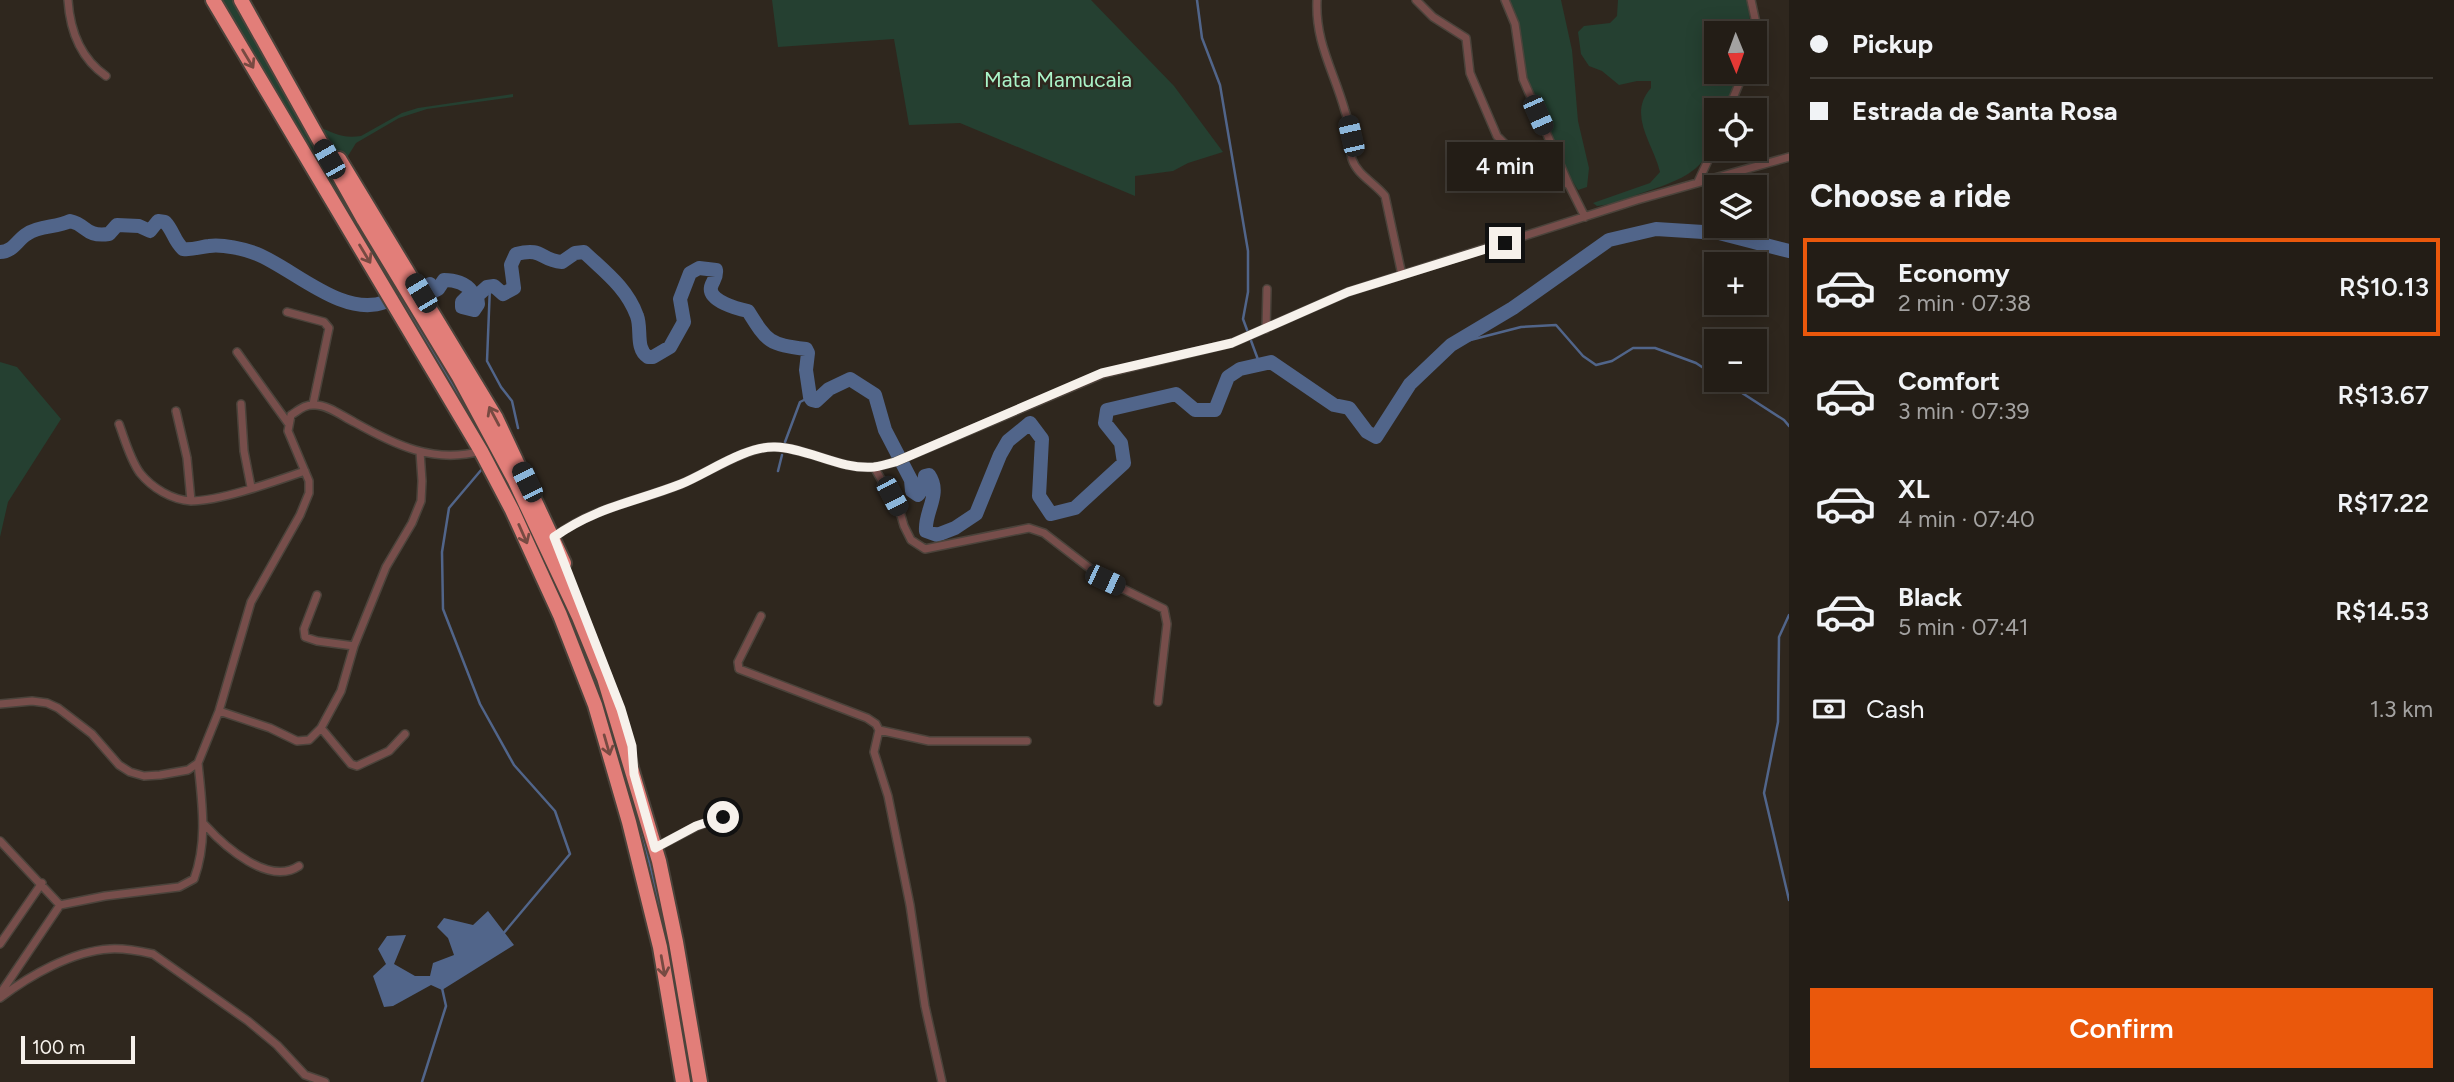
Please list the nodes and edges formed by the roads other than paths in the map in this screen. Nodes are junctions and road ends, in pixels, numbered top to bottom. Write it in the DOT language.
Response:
graph roads {
  1 [pos="68,0"];
  2 [pos="213,0"];
  3 [pos="241,0"];
  4 [pos="1317,0"];
  5 [pos="1416,0"];
  6 [pos="1505,0"];
  7 [pos="1751,0"];
  8 [pos="249,16"];
  9 [pos="1756,21"];
  10 [pos="106,76"];
  11 [pos="1789,157"];
  12 [pos="1708,161"];
  13 [pos="1698,182"];
  14 [pos="1569,185"];
  15 [pos="1585,217"];
  16 [pos="1402,275"];
  17 [pos="1267,289"];
  18 [pos="287,312"];
  19 [pos="1266,329"];
  20 [pos="237,352"];
  21 [pos="241,404"];
  22 [pos="313,404"];
  23 [pos="176,411"];
  24 [pos="288,423"];
  25 [pos="119,424"];
  26 [pos="420,452"];
  27 [pos="481,452"];
  28 [pos="874,467"];
  29 [pos="305,471"];
  30 [pos="251,488"];
  31 [pos="191,500"];
  32 [pos="554,537"];
  33 [pos="317,596"];
  34 [pos="761,616"];
  35 [pos="354,646"];
  36 [pos="1158,702"];
  37 [pos="0,704"];
  38 [pos="219,711"];
  39 [pos="321,729"];
  40 [pos="879,730"];
  41 [pos="405,734"];
  42 [pos="1027,741"];
  43 [pos="198,764"];
  44 [pos="634,774"];
  45 [pos="723,817"];
  46 [pos="205,825"];
  47 [pos="1,844"];
  48 [pos="655,848"];
  49 [pos="299,866"];
  50 [pos="42,883"];
  51 [pos="60,905"];
  52 [pos="3,934"];
  53 [pos="0,944"];
  54 [pos="0,996"];
  55 [pos="304,1079"];
  56 [pos="325,1082"];
  57 [pos="683,1082"];
  58 [pos="699,1082"];
  59 [pos="942,1082"];
  1 -- 10 [label="street"];
  2 -- 27 [label="highway, one-way"];
  3 -- 8 [label="highway"];
  4 -- 16 [label="street"];
  5 -- 14 [label="street"];
  6 -- 14 [label="street"];
  7 -- 9 [label="street"];
  32 -- 8 [label="highway, one-way"];
  8 -- 44 [label="highway"];
  11 -- 13 [label="street"];
  12 -- 13 [label="street"];
  13 -- 15 [label="street"];
  14 -- 15 [label="street"];
  15 -- 16 [label="street"];
  16 -- 19 [label="street"];
  17 -- 19 [label="street"];
  18 -- 22 [label="street"];
  19 -- 28 [label="street"];
  20 -- 24 [label="street"];
  21 -- 30 [label="street"];
  22 -- 24 [label="street"];
  22 -- 26 [label="street"];
  23 -- 31 [label="street"];
  24 -- 29 [label="street"];
  25 -- 31 [label="street"];
  26 -- 27 [label="street"];
  26 -- 35 [label="street"];
  27 -- 57 [label="highway, one-way"];
  28 -- 32 [label="street"];
  28 -- 36 [label="street"];
  29 -- 30 [label="street"];
  29 -- 38 [label="street"];
  30 -- 31 [label="street"];
  32 -- 44 [label="highway"];
  33 -- 35 [label="street"];
  34 -- 40 [label="street"];
  35 -- 39 [label="street"];
  37 -- 43 [label="street"];
  38 -- 39 [label="street"];
  38 -- 43 [label="street"];
  39 -- 41 [label="street"];
  40 -- 42 [label="street"];
  40 -- 59 [label="street"];
  43 -- 46 [label="street"];
  44 -- 48 [label="highway"];
  45 -- 48 [label="street"];
  46 -- 49 [label="street"];
  46 -- 51 [label="street"];
  47 -- 50 [label="street"];
  48 -- 58 [label="highway"];
  50 -- 51 [label="street"];
  50 -- 52 [label="street"];
  51 -- 54 [label="street"];
  52 -- 53 [label="street"];
  54 -- 55 [label="street"];
  55 -- 56 [label="street"];
}
